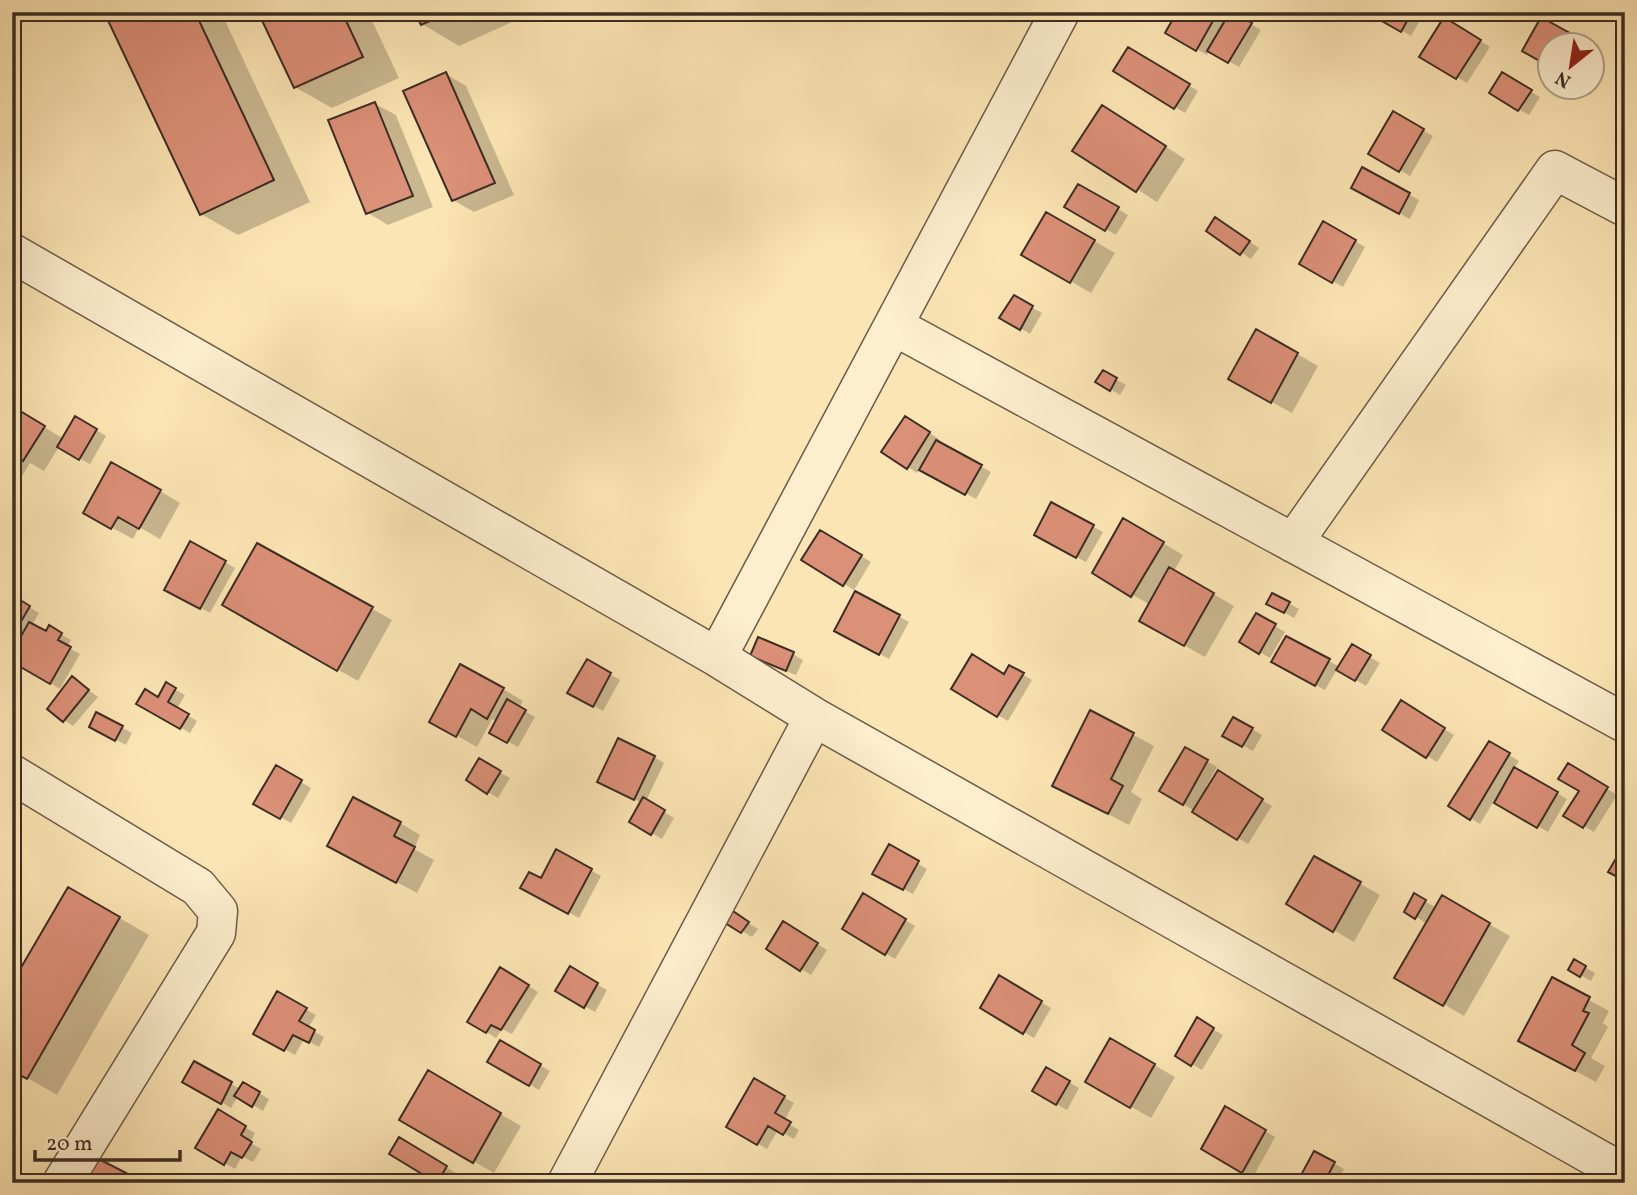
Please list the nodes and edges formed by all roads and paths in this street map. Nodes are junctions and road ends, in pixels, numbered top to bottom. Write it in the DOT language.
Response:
graph roads {
  1 [pos="1060,12"];
  2 [pos="1625,206"];
  3 [pos="12,253"];
  4 [pos="894,326"];
  5 [pos="1293,543"];
  6 [pos="717,657"];
  7 [pos="814,717"];
  8 [pos="1625,723"];
  9 [pos="12,774"];
  10 [pos="1625,1174"];
  11 [pos="62,1183"];
  12 [pos="567,1183"];
  1 -- 4 [label="street"];
  2 -- 5 [label="street"];
  3 -- 6 [label="street"];
  4 -- 5 [label="street"];
  4 -- 6 [label="street"];
  5 -- 8 [label="street"];
  6 -- 7 [label="street"];
  7 -- 10 [label="street"];
  7 -- 12 [label="street"];
  9 -- 11 [label="street"];
}
